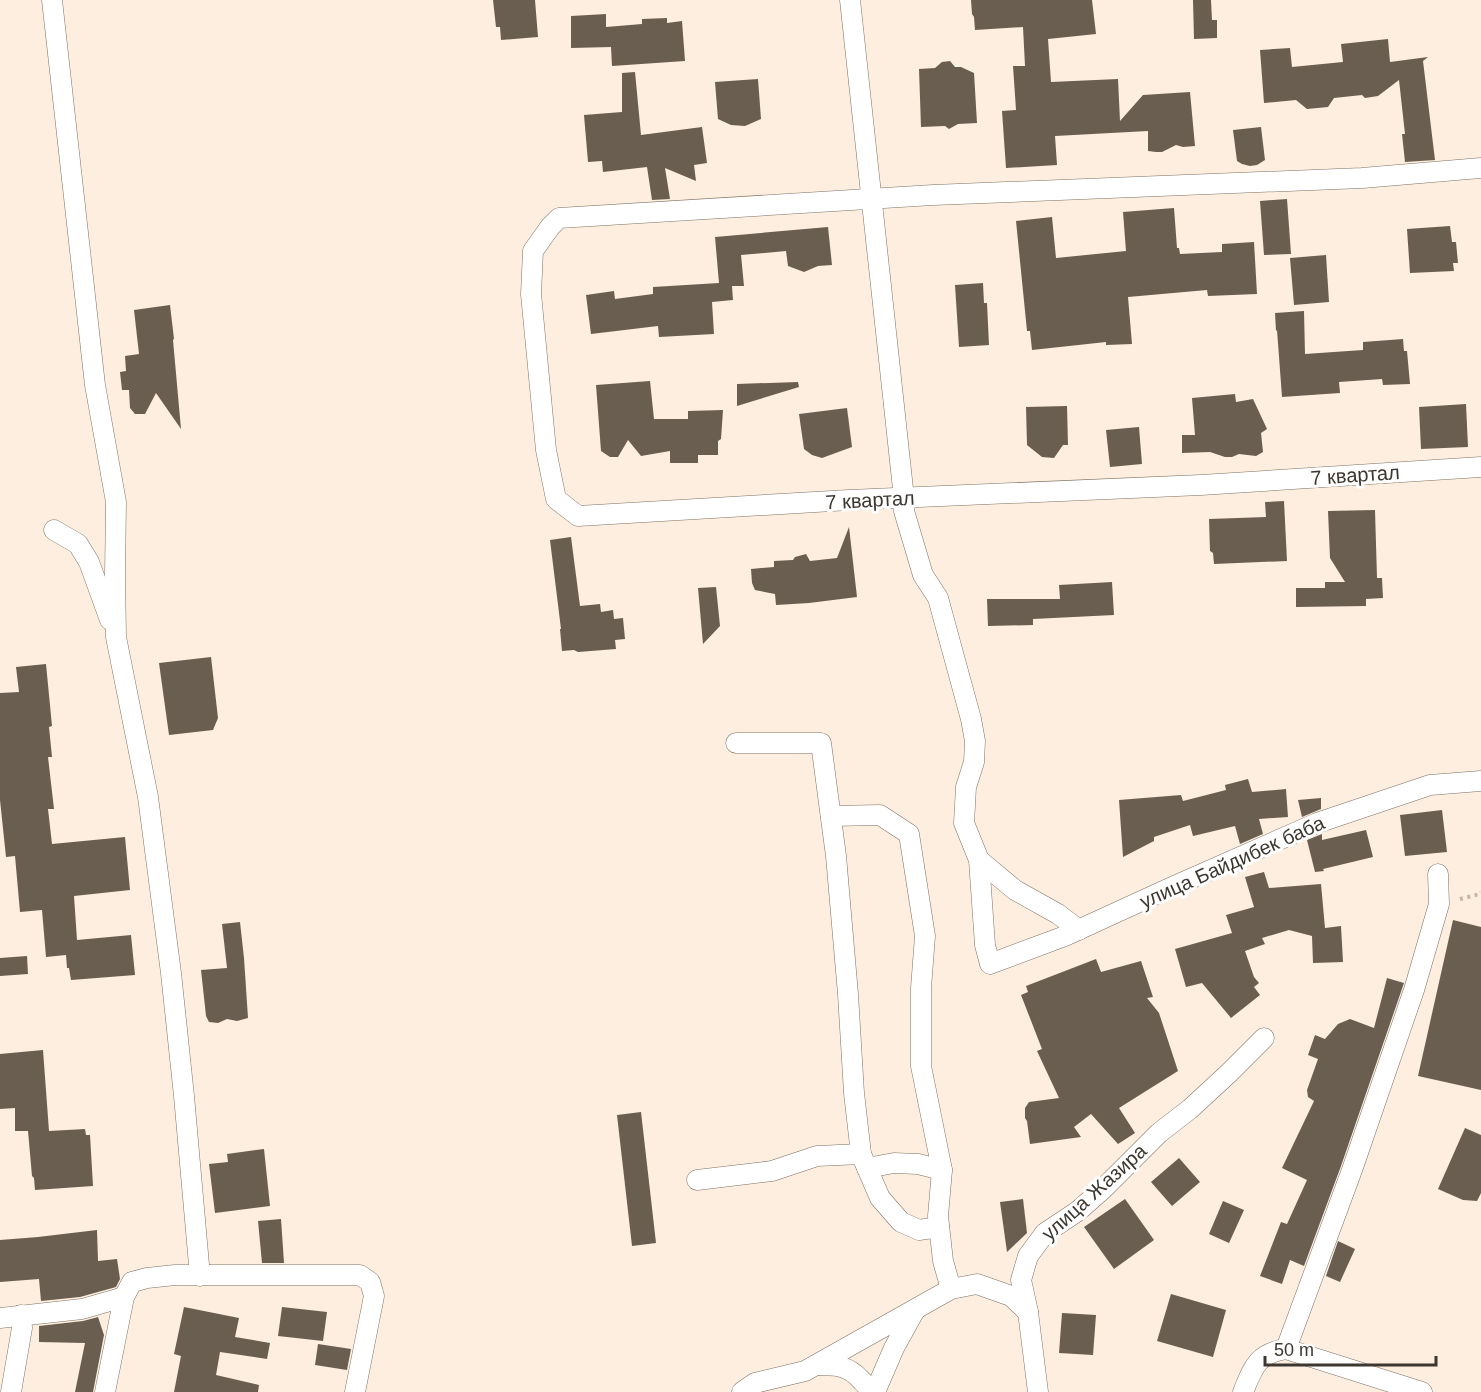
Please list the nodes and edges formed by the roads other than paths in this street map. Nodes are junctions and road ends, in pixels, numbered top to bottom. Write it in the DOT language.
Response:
graph roads {
  1 [pos="52,0"];
  2 [pos="850,0"];
  3 [pos="1481,168"];
  4 [pos="871,199"];
  5 [pos="1481,466"];
  6 [pos="904,498"];
  7 [pos="54,530"];
  8 [pos="116,541"];
  9 [pos="78,544"];
  10 [pos="116,637"];
  11 [pos="736,743"];
  12 [pos="1481,781"];
  13 [pos="831,816"];
  14 [pos="979,860"];
  15 [pos="1438,874"];
  16 [pos="1079,930"];
  17 [pos="1264,1038"];
  18 [pos="864,1161"];
  19 [pos="942,1170"];
  20 [pos="697,1180"];
  21 [pos="939,1227"];
  22 [pos="200,1276"];
  23 [pos="951,1289"];
  24 [pos="124,1297"];
  25 [pos="915,1310"];
  26 [pos="1028,1312"];
  27 [pos="21,1315"];
  28 [pos="0,1318"];
  29 [pos="1286,1349"];
  30 [pos="816,1365"];
  31 [pos="794,1373"];
  32 [pos="11,1392"];
  33 [pos="105,1392"];
  34 [pos="355,1392"];
  35 [pos="742,1392"];
  36 [pos="787,1392"];
  37 [pos="869,1392"];
  38 [pos="875,1392"];
  39 [pos="1038,1392"];
  40 [pos="1243,1392"];
  41 [pos="1422,1392"];
  1 -- 8 [label="street"];
  2 -- 4 [label="street"];
  3 -- 4 [label="street"];
  4 -- 6 [label="street"];
  4 -- 6 [label="street, 7 квартал"];
  5 -- 6 [label="street, 7 квартал"];
  6 -- 14 [label="street"];
  7 -- 9 [label="street"];
  8 -- 9 [label="street"];
  8 -- 10 [label="street"];
  9 -- 10 [label="street"];
  10 -- 22 [label="street"];
  11 -- 13 [label="street"];
  12 -- 16 [label="street, улица Байдибек баба"];
  13 -- 18 [label="street"];
  13 -- 19 [label="street"];
  14 -- 16 [label="street"];
  14 -- 16 [label="street, улица Байдибек баба"];
  15 -- 29 [label="street"];
  17 -- 26 [label="street, улица Жазира"];
  18 -- 19 [label="street"];
  18 -- 20 [label="street"];
  18 -- 21 [label="street"];
  19 -- 21 [label="street"];
  21 -- 23 [label="street"];
  22 -- 24 [label="street"];
  22 -- 34 [label="street"];
  23 -- 25 [label="street"];
  23 -- 26 [label="street"];
  24 -- 27 [label="street"];
  24 -- 33 [label="street"];
  25 -- 30 [label="street"];
  25 -- 38 [label="street"];
  26 -- 39 [label="street, улица Жазира"];
  27 -- 28 [label="street"];
  27 -- 32 [label="street"];
  29 -- 40 [label="street"];
  29 -- 41 [label="street"];
  30 -- 31 [label="street"];
  30 -- 37 [label="street"];
  31 -- 35 [label="street"];
  31 -- 36 [label="street"];
}
